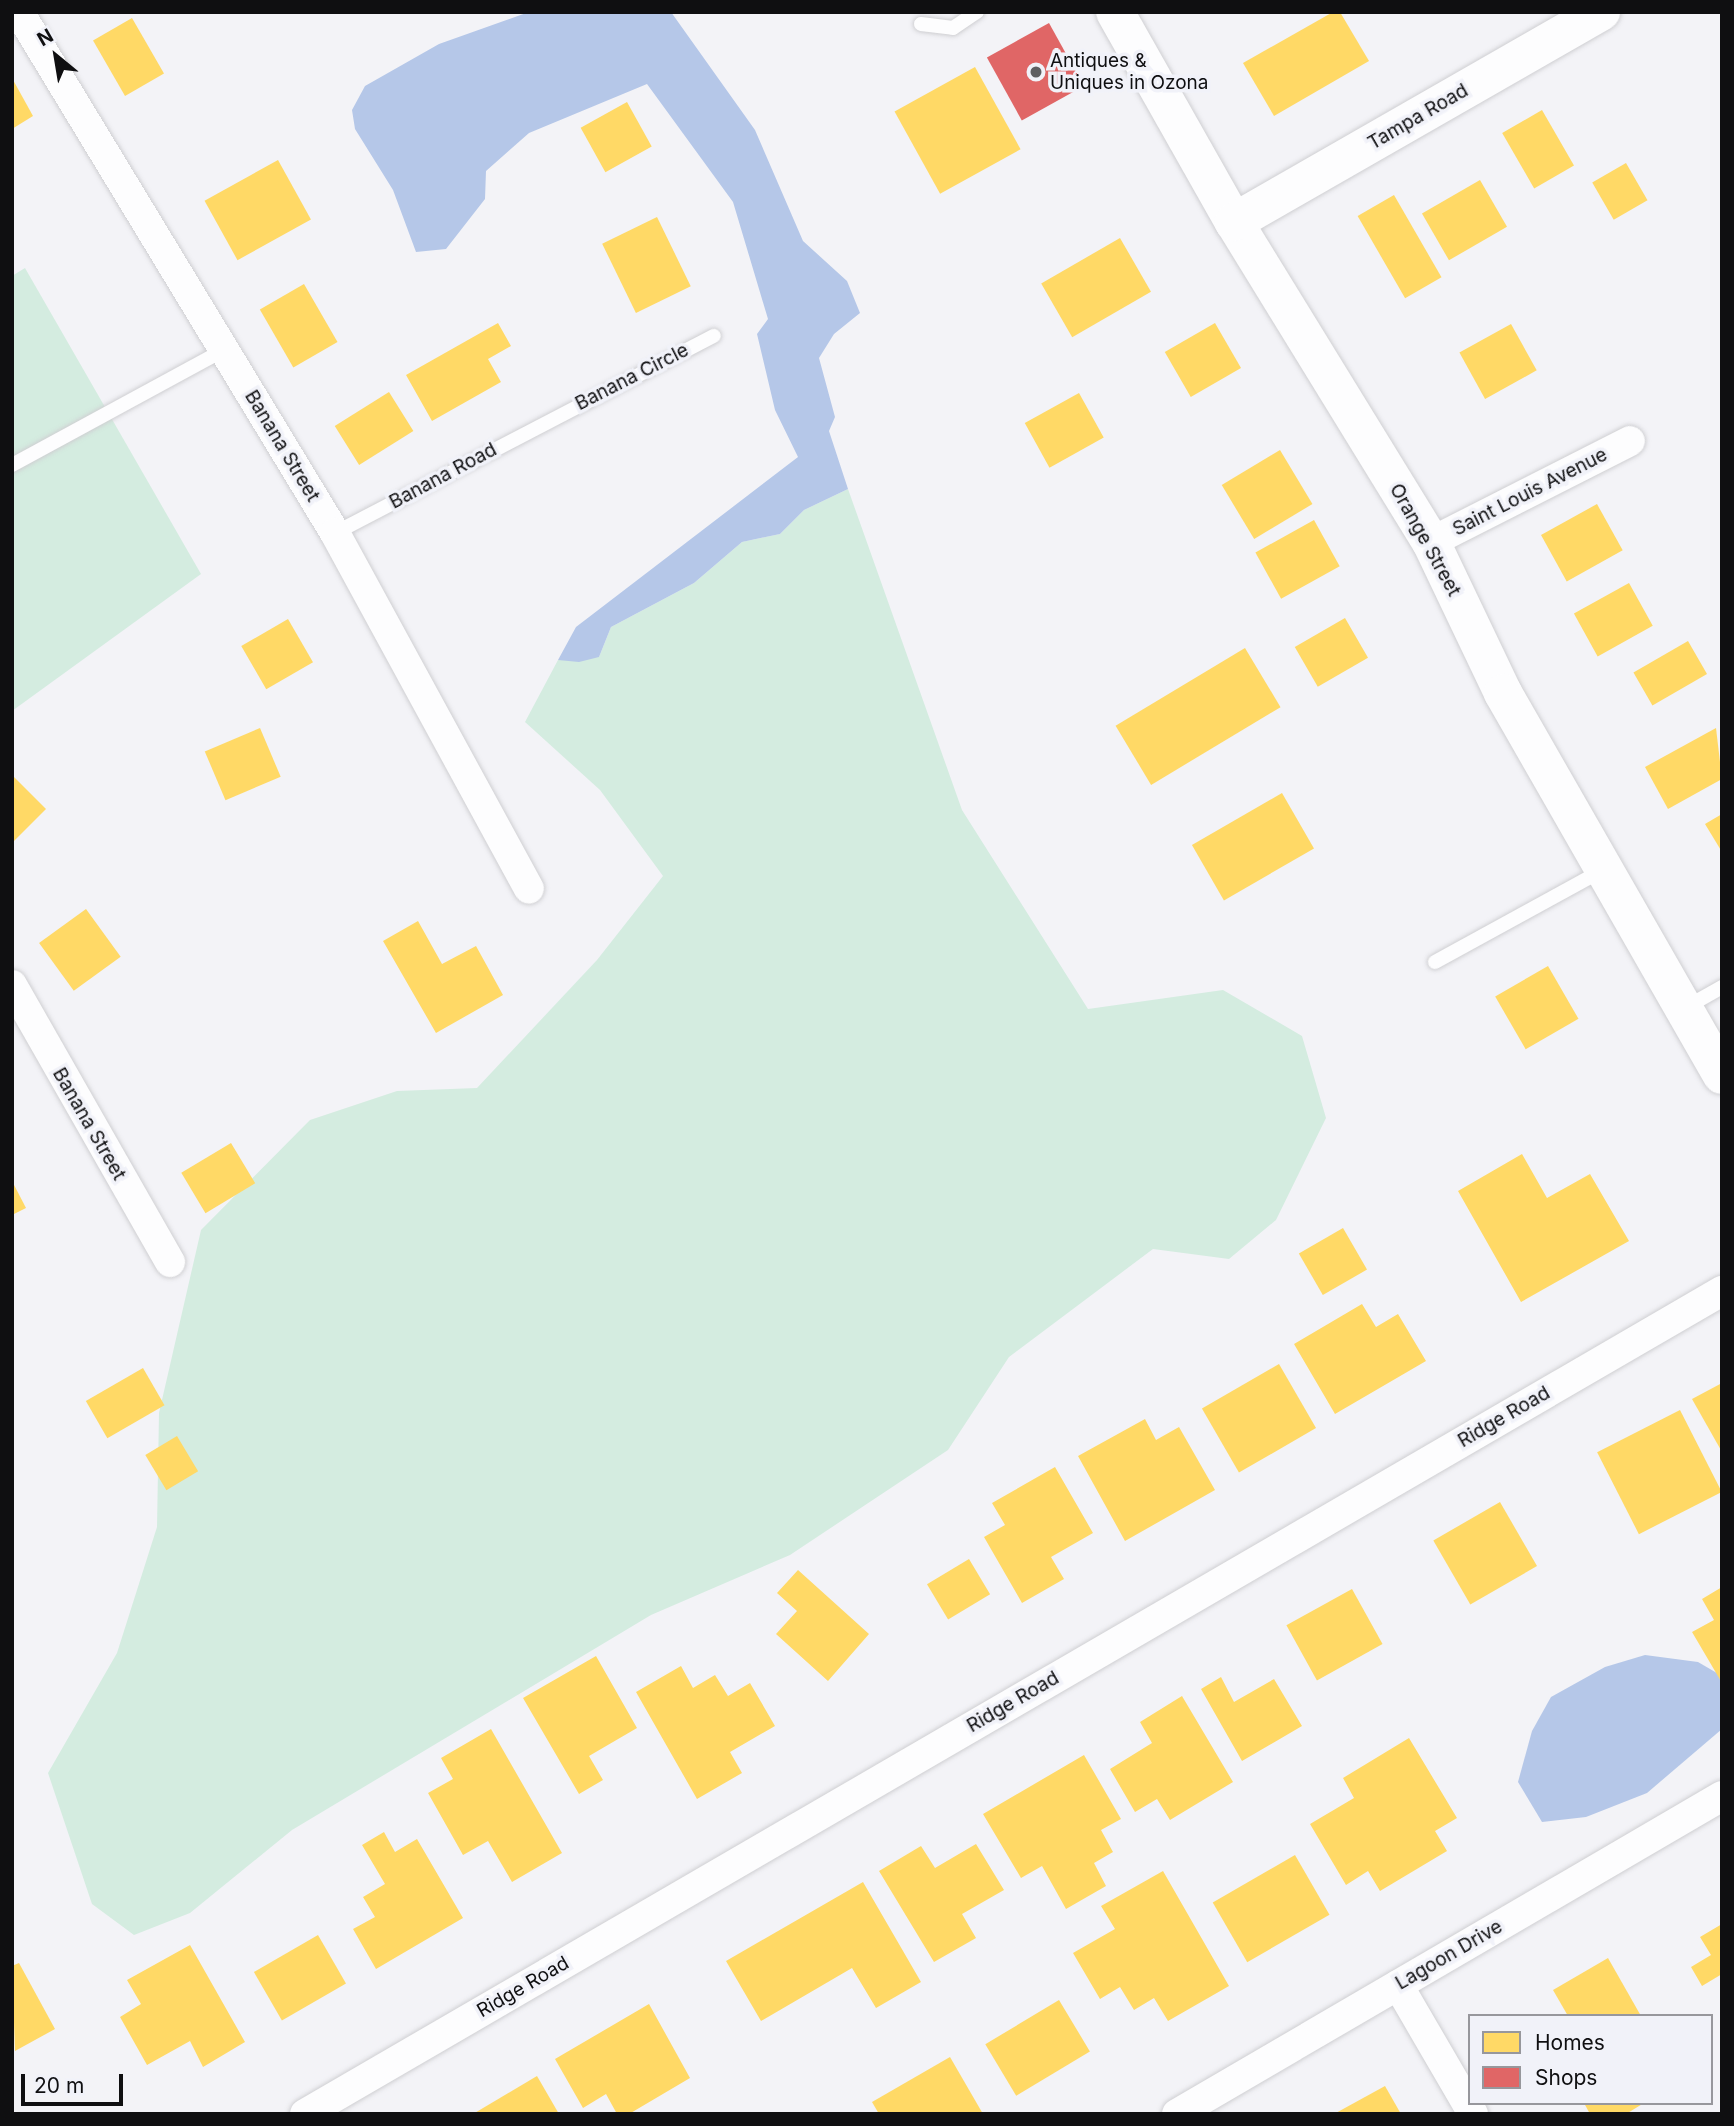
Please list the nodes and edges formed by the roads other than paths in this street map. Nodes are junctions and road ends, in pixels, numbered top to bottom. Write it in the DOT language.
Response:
graph roads {
  1 [pos="19,12"];
  2 [pos="977,12"];
  3 [pos="1115,12"];
  4 [pos="1601,12"];
  5 [pos="921,24"];
  6 [pos="1234,222"];
  7 [pos="714,336"];
  8 [pos="224,350"];
  9 [pos="550,419"];
  10 [pos="1630,441"];
  11 [pos="12,465"];
  12 [pos="335,533"];
  13 [pos="1431,542"];
  14 [pos="1605,870"];
  15 [pos="529,889"];
  16 [pos="1435,962"];
  17 [pos="12,985"];
  18 [pos="1722,987"];
  19 [pos="1684,1008"];
  20 [pos="1722,1075"];
  21 [pos="170,1262"];
  22 [pos="1722,1291"];
  23 [pos="1722,1796"];
  24 [pos="1398,1986"];
  25 [pos="305,2114"];
  26 [pos="1177,2114"];
  27 [pos="1473,2114"];
  1 -- 8 [label="street, Banana Street"];
  2 -- 5 [label="lane"];
  3 -- 6 [label="street, Orange Street"];
  4 -- 6 [label="street, Tampa Road"];
  6 -- 13 [label="street, Orange Street"];
  7 -- 9 [label="lane, Banana Circle"];
  8 -- 11 [label="lane"];
  8 -- 12 [label="street, Banana Street"];
  9 -- 12 [label="lane, Banana Road"];
  10 -- 13 [label="street, Saint Louis Avenue"];
  12 -- 15 [label="street, Banana Street"];
  13 -- 14 [label="street, Orange Street"];
  14 -- 16 [label="lane"];
  14 -- 19 [label="street, Orange Street"];
  17 -- 21 [label="street, Banana Street"];
  18 -- 19 [label="lane"];
  19 -- 20 [label="street, Orange Street"];
  22 -- 25 [label="street, Ridge Road"];
  23 -- 24 [label="street, Lagoon Drive"];
  24 -- 26 [label="street, Lagoon Drive"];
  24 -- 27 [label="street"];
}
